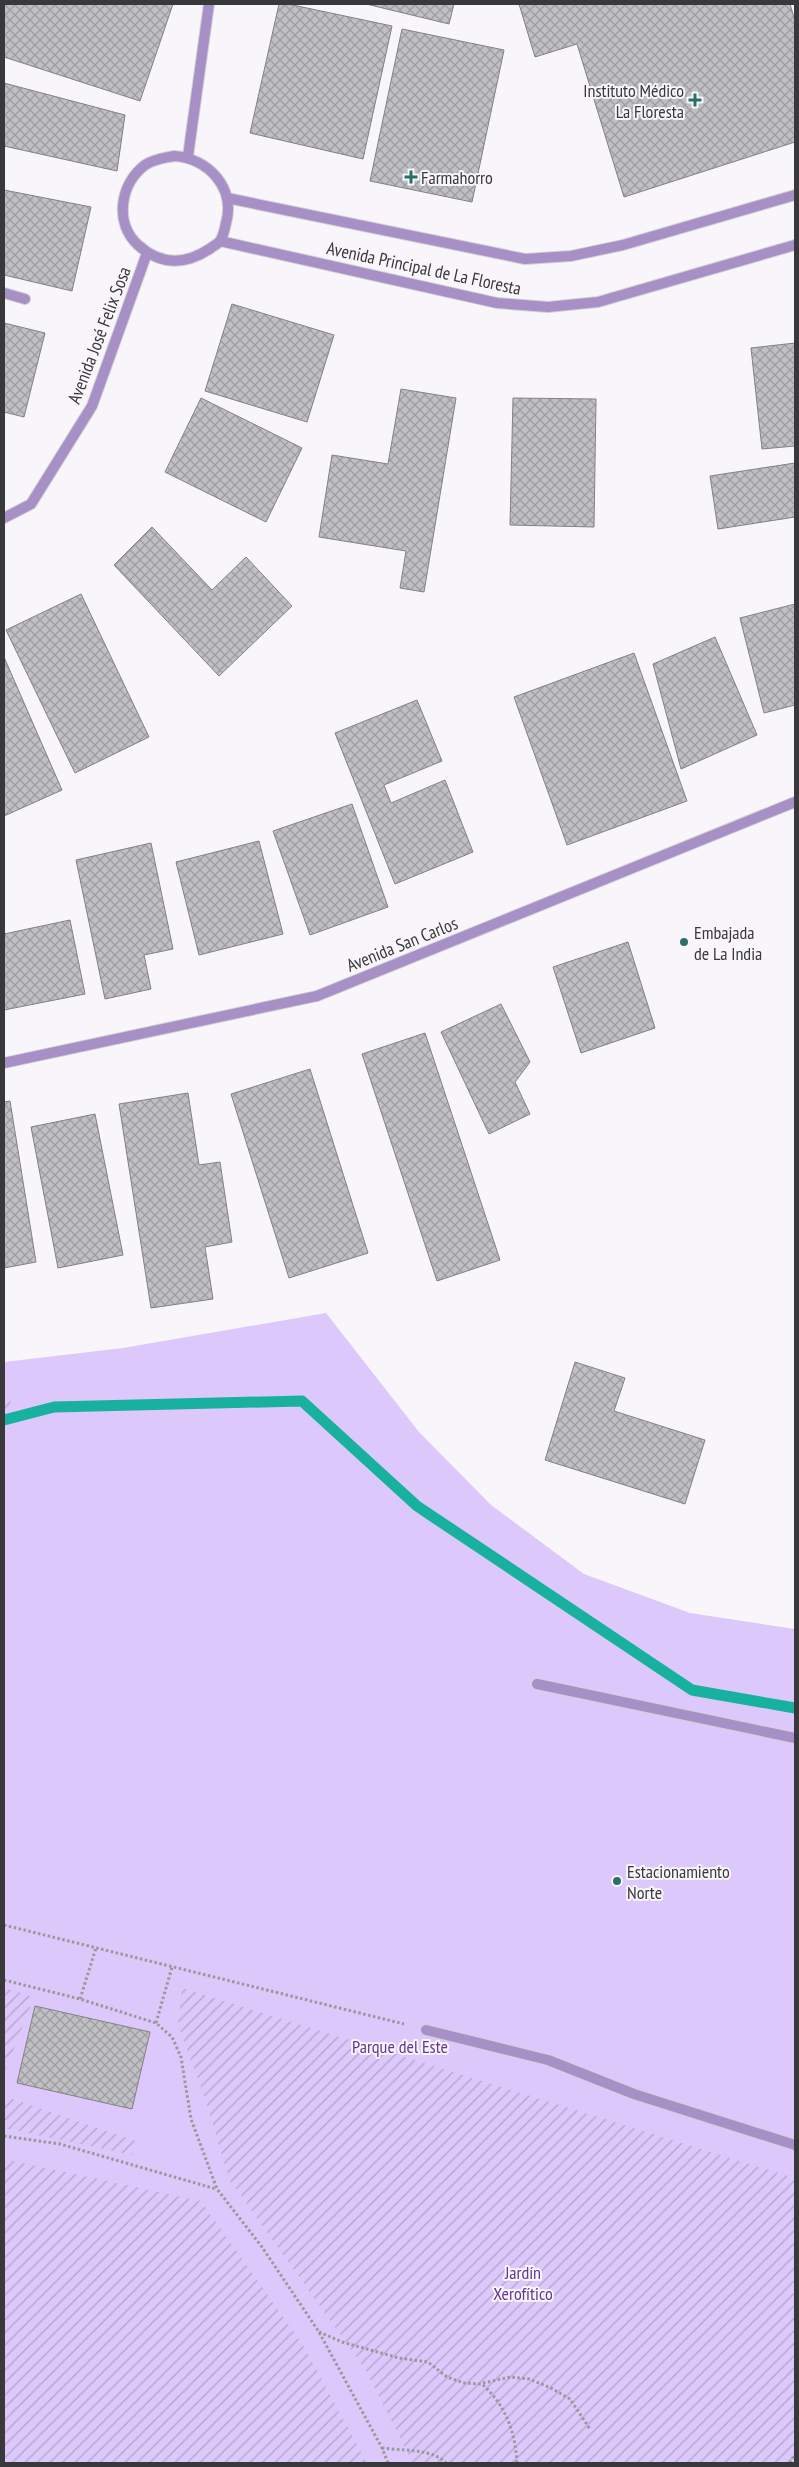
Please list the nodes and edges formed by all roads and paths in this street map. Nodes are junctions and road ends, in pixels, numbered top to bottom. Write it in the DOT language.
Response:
graph roads {
  1 [pos="209,4"];
  2 [pos="188,156"];
  3 [pos="795,195"];
  4 [pos="227,198"];
  5 [pos="220,241"];
  6 [pos="795,245"];
  7 [pos="147,253"];
  8 [pos="4,293"];
  9 [pos="25,299"];
  10 [pos="4,518"];
  11 [pos="795,802"];
  12 [pos="4,1064"];
  13 [pos="537,1684"];
  14 [pos="795,1738"];
  15 [pos="4,1925"];
  16 [pos="96,1948"];
  17 [pos="172,1967"];
  18 [pos="4,1980"];
  19 [pos="80,1999"];
  20 [pos="156,2022"];
  21 [pos="426,2030"];
  22 [pos="4,2136"];
  23 [pos="795,2145"];
  24 [pos="216,2189"];
  25 [pos="319,2332"];
  26 [pos="482,2384"];
  27 [pos="590,2429"];
  28 [pos="382,2448"];
  29 [pos="795,2454"];
  30 [pos="388,2463"];
  31 [pos="446,2463"];
  32 [pos="517,2463"];
  33 [pos="790,2463"];
  1 -- 2 [label="street"];
  2 -- 4 [label="street"];
  2 -- 7 [label="street"];
  3 -- 4 [label="street, Avenida Principal de La Floresta"];
  4 -- 5 [label="street"];
  5 -- 6 [label="street, Avenida Principal de La Floresta"];
  5 -- 7 [label="street"];
  7 -- 10 [label="street, Avenida José Felix Sosa"];
  8 -- 9 [label="street"];
  11 -- 12 [label="street, Avenida San Carlos"];
  13 -- 14 [label="street"];
  15 -- 16 [label="path"];
  16 -- 17 [label="path"];
  16 -- 19 [label="path"];
  17 -- 20 [label="path"];
  17 -- 21 [label="path"];
  18 -- 19 [label="path"];
  19 -- 20 [label="path"];
  20 -- 24 [label="path"];
  21 -- 23 [label="street"];
  22 -- 24 [label="path"];
  24 -- 25 [label="path"];
  25 -- 26 [label="path"];
  25 -- 28 [label="path"];
  26 -- 27 [label="path"];
  26 -- 32 [label="path"];
  28 -- 30 [label="path"];
  28 -- 31 [label="path"];
  29 -- 33 [label="path"];
}
